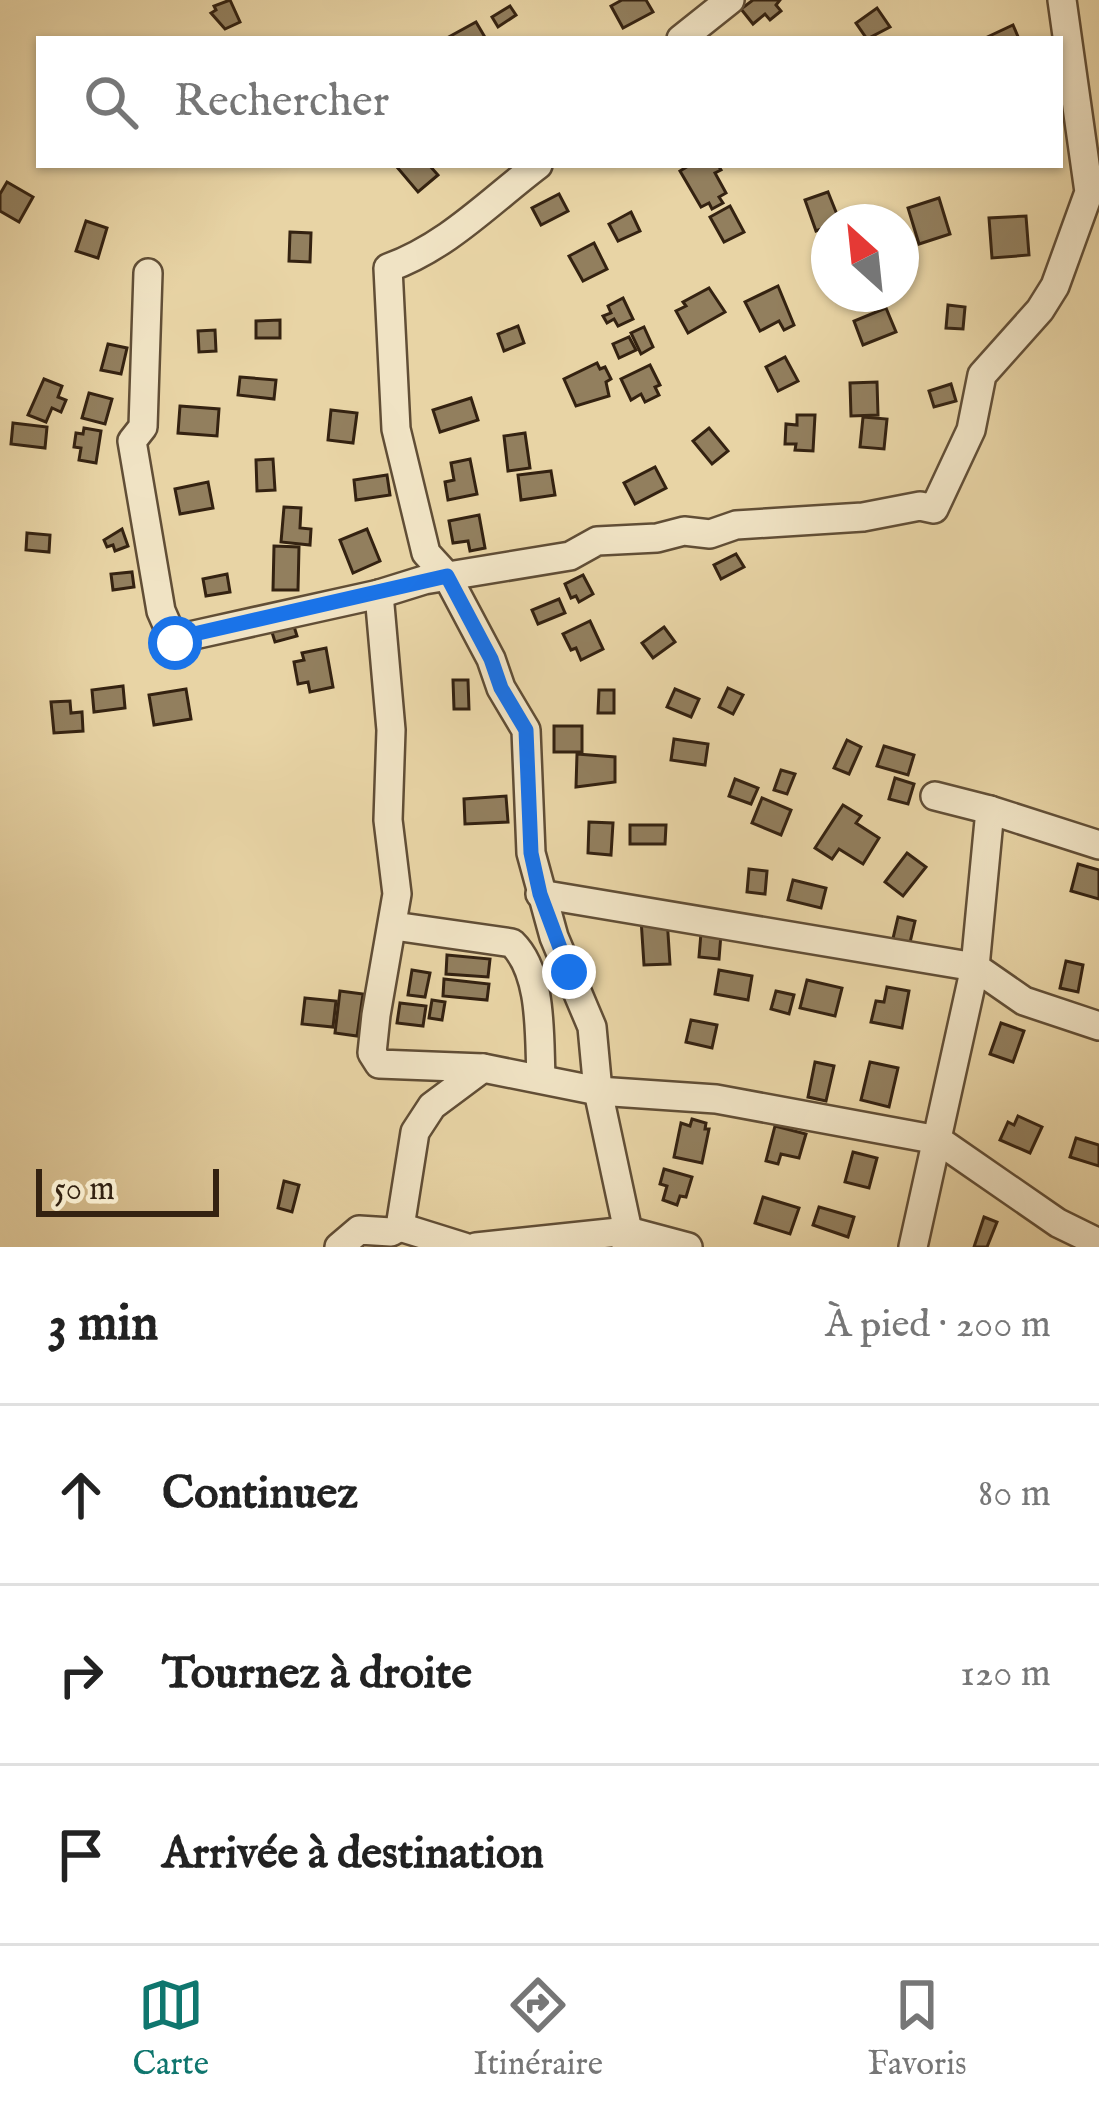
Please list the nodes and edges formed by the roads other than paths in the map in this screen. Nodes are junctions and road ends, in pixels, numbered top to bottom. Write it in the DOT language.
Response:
graph roads {
  1 [pos="730,0"];
  2 [pos="1062,0"];
  3 [pos="685,36"];
  4 [pos="534,168"];
  5 [pos="148,273"];
  6 [pos="447,576"];
  7 [pos="380,594"];
  8 [pos="935,796"];
  9 [pos="990,810"];
  10 [pos="1099,845"];
  11 [pos="540,894"];
  12 [pos="394,926"];
  13 [pos="975,967"];
  14 [pos="1099,1026"];
  15 [pos="483,1068"];
  16 [pos="541,1077"];
  17 [pos="598,1091"];
  18 [pos="938,1140"];
  19 [pos="400,1227"];
  20 [pos="627,1239"];
  21 [pos="1099,1243"];
  22 [pos="339,1247"];
  23 [pos="464,1247"];
  24 [pos="476,1247"];
  25 [pos="688,1247"];
  26 [pos="914,1247"];
  1 -- 3 [label="street"];
  2 -- 6 [label="street"];
  4 -- 6 [label="street"];
  5 -- 7 [label="street"];
  6 -- 7 [label="street"];
  6 -- 11 [label="street"];
  7 -- 12 [label="street"];
  8 -- 9 [label="street"];
  9 -- 10 [label="street"];
  9 -- 13 [label="street"];
  11 -- 13 [label="street"];
  11 -- 17 [label="street"];
  12 -- 15 [label="street"];
  12 -- 16 [label="street"];
  13 -- 14 [label="street"];
  13 -- 18 [label="street"];
  15 -- 16 [label="street"];
  15 -- 19 [label="street"];
  16 -- 17 [label="street"];
  17 -- 18 [label="street"];
  17 -- 20 [label="street"];
  18 -- 21 [label="street"];
  18 -- 26 [label="street"];
  19 -- 22 [label="street"];
  19 -- 23 [label="street"];
  20 -- 24 [label="street"];
  20 -- 25 [label="street"];
}
